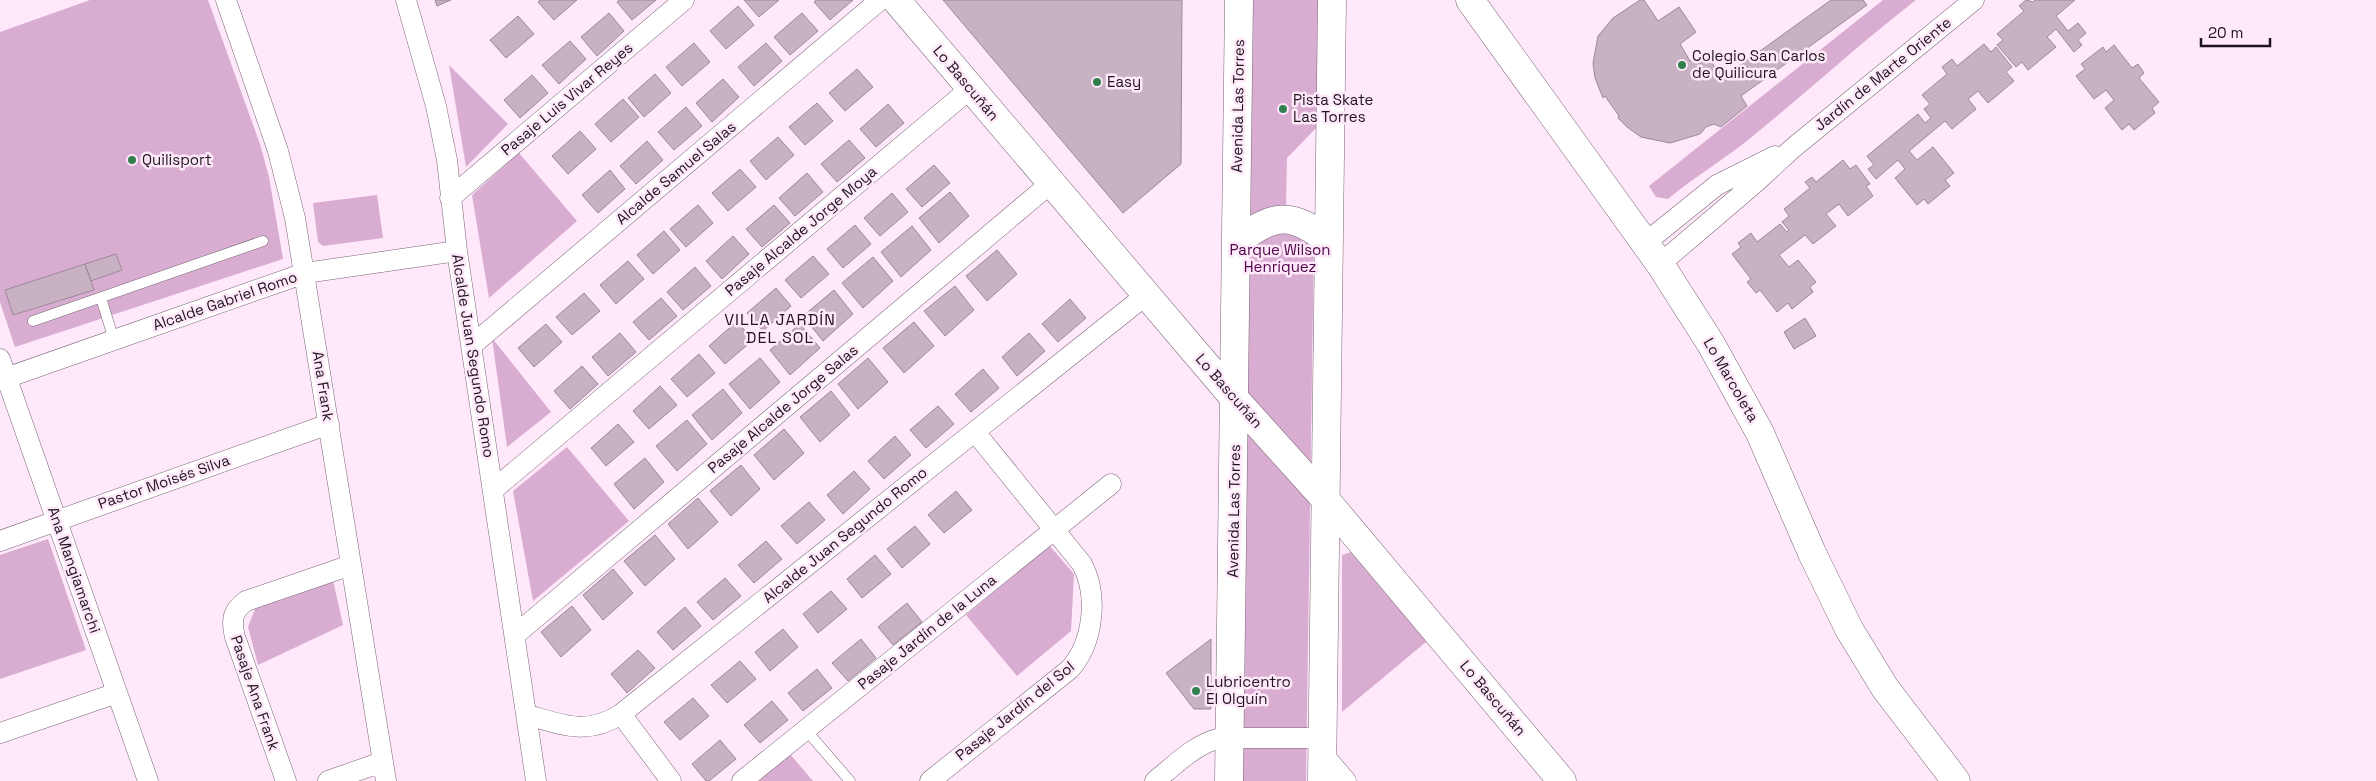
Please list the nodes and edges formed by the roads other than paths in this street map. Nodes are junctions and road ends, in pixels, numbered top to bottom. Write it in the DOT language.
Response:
graph roads {
  1 [pos="226,0"];
  2 [pos="406,0"];
  3 [pos="684,0"];
  4 [pos="880,0"];
  5 [pos="896,0"];
  6 [pos="1239,0"];
  7 [pos="1332,0"];
  8 [pos="1470,0"];
  9 [pos="1974,0"];
  10 [pos="970,88"];
  11 [pos="1052,184"];
  12 [pos="450,198"];
  13 [pos="263,241"];
  14 [pos="1237,242"];
  15 [pos="1329,242"];
  16 [pos="457,251"];
  17 [pos="1652,253"];
  18 [pos="305,273"];
  19 [pos="1146,295"];
  20 [pos="101,298"];
  21 [pos="34,321"];
  22 [pos="114,340"];
  23 [pos="471,346"];
  24 [pos="2,373"];
  25 [pos="1236,399"];
  26 [pos="329,424"];
  27 [pos="975,432"];
  28 [pos="1111,484"];
  29 [pos="493,490"];
  30 [pos="1325,499"];
  31 [pos="56,520"];
  32 [pos="1054,529"];
  33 [pos="0,541"];
  34 [pos="351,565"];
  35 [pos="515,635"];
  36 [pos="117,693"];
  37 [pos="621,714"];
  38 [pos="528,715"];
  39 [pos="806,730"];
  40 [pos="0,733"];
  41 [pos="1230,738"];
  42 [pos="1322,746"];
  43 [pos="384,772"];
  44 [pos="148,781"];
  45 [pos="286,781"];
  46 [pos="328,781"];
  47 [pos="536,781"];
  48 [pos="672,781"];
  49 [pos="742,781"];
  50 [pos="850,781"];
  51 [pos="930,781"];
  52 [pos="1156,781"];
  53 [pos="1230,781"];
  54 [pos="1322,781"];
  55 [pos="1346,781"];
  56 [pos="1562,781"];
  57 [pos="1956,781"];
  1 -- 18 [label="street, Ana Frank"];
  2 -- 12 [label="street, Alcalde Juan Segundo Romo"];
  3 -- 12 [label="street, Pasaje Luis Vivar Reyes"];
  4 -- 23 [label="street, Alcalde Samuel Salas"];
  5 -- 10 [label="street, Lo Bascuñán"];
  6 -- 14 [label="street, Avenida Las Torres"];
  7 -- 15 [label="street"];
  8 -- 17 [label="street, Lo Marcoleta"];
  9 -- 17 [label="street, Jardín de Marte Oriente"];
  10 -- 11 [label="street, Lo Bascuñán"];
  10 -- 29 [label="street, Pasaje Alcalde Jorge Moya"];
  11 -- 19 [label="street, Lo Bascuñán"];
  11 -- 35 [label="street, Pasaje Alcalde Jorge Salas"];
  12 -- 16 [label="street, Alcalde Juan Segundo Romo"];
  13 -- 20 [label="lane"];
  14 -- 15 [label="street"];
  14 -- 25 [label="street, Avenida Las Torres"];
  15 -- 30 [label="street"];
  16 -- 18 [label="street, Alcalde Gabriel Romo"];
  16 -- 23 [label="street, Alcalde Juan Segundo Romo"];
  17 -- 57 [label="street, Lo Marcoleta"];
  18 -- 22 [label="street, Alcalde Gabriel Romo"];
  18 -- 26 [label="street, Ana Frank"];
  19 -- 25 [label="street, Lo Bascuñán"];
  19 -- 27 [label="street, Alcalde Juan Segundo Romo"];
  20 -- 21 [label="lane"];
  20 -- 22 [label="lane"];
  22 -- 24 [label="street, Alcalde Gabriel Romo"];
  23 -- 29 [label="street, Alcalde Juan Segundo Romo"];
  24 -- 31 [label="street, Ana Mangiamarchi"];
  25 -- 30 [label="street, Lo Bascuñán"];
  25 -- 41 [label="street, Avenida Las Torres"];
  26 -- 31 [label="street, Pastor Moisés Silva"];
  26 -- 34 [label="street, Ana Frank"];
  27 -- 32 [label="street, Pasaje Jardín del Sol"];
  27 -- 37 [label="street, Alcalde Juan Segundo Romo"];
  28 -- 32 [label="street, Pasaje Jardín de la Luna"];
  29 -- 35 [label="street, Alcalde Juan Segundo Romo"];
  30 -- 42 [label="street"];
  30 -- 56 [label="street, Lo Bascuñán"];
  31 -- 33 [label="street, Pastor Moisés Silva"];
  31 -- 36 [label="street, Ana Mangiamarchi"];
  32 -- 39 [label="street, Pasaje Jardín de la Luna"];
  32 -- 51 [label="street, Pasaje Jardín del Sol"];
  34 -- 43 [label="street, Ana Frank"];
  34 -- 45 [label="street, Pasaje Ana Frank"];
  35 -- 38 [label="street, Alcalde Juan Segundo Romo"];
  36 -- 40 [label="street"];
  36 -- 44 [label="street, Ana Mangiamarchi"];
  37 -- 38 [label="street, Alcalde Juan Segundo Romo"];
  37 -- 48 [label="street"];
  38 -- 47 [label="street, Alcalde Juan Segundo Romo"];
  39 -- 49 [label="street, Pasaje Jardín de la Luna"];
  39 -- 50 [label="lane"];
  41 -- 42 [label="street"];
  41 -- 52 [label="street"];
  41 -- 53 [label="street, Avenida Las Torres"];
  42 -- 54 [label="street"];
  42 -- 55 [label="street"];
  43 -- 46 [label="street"];
}
